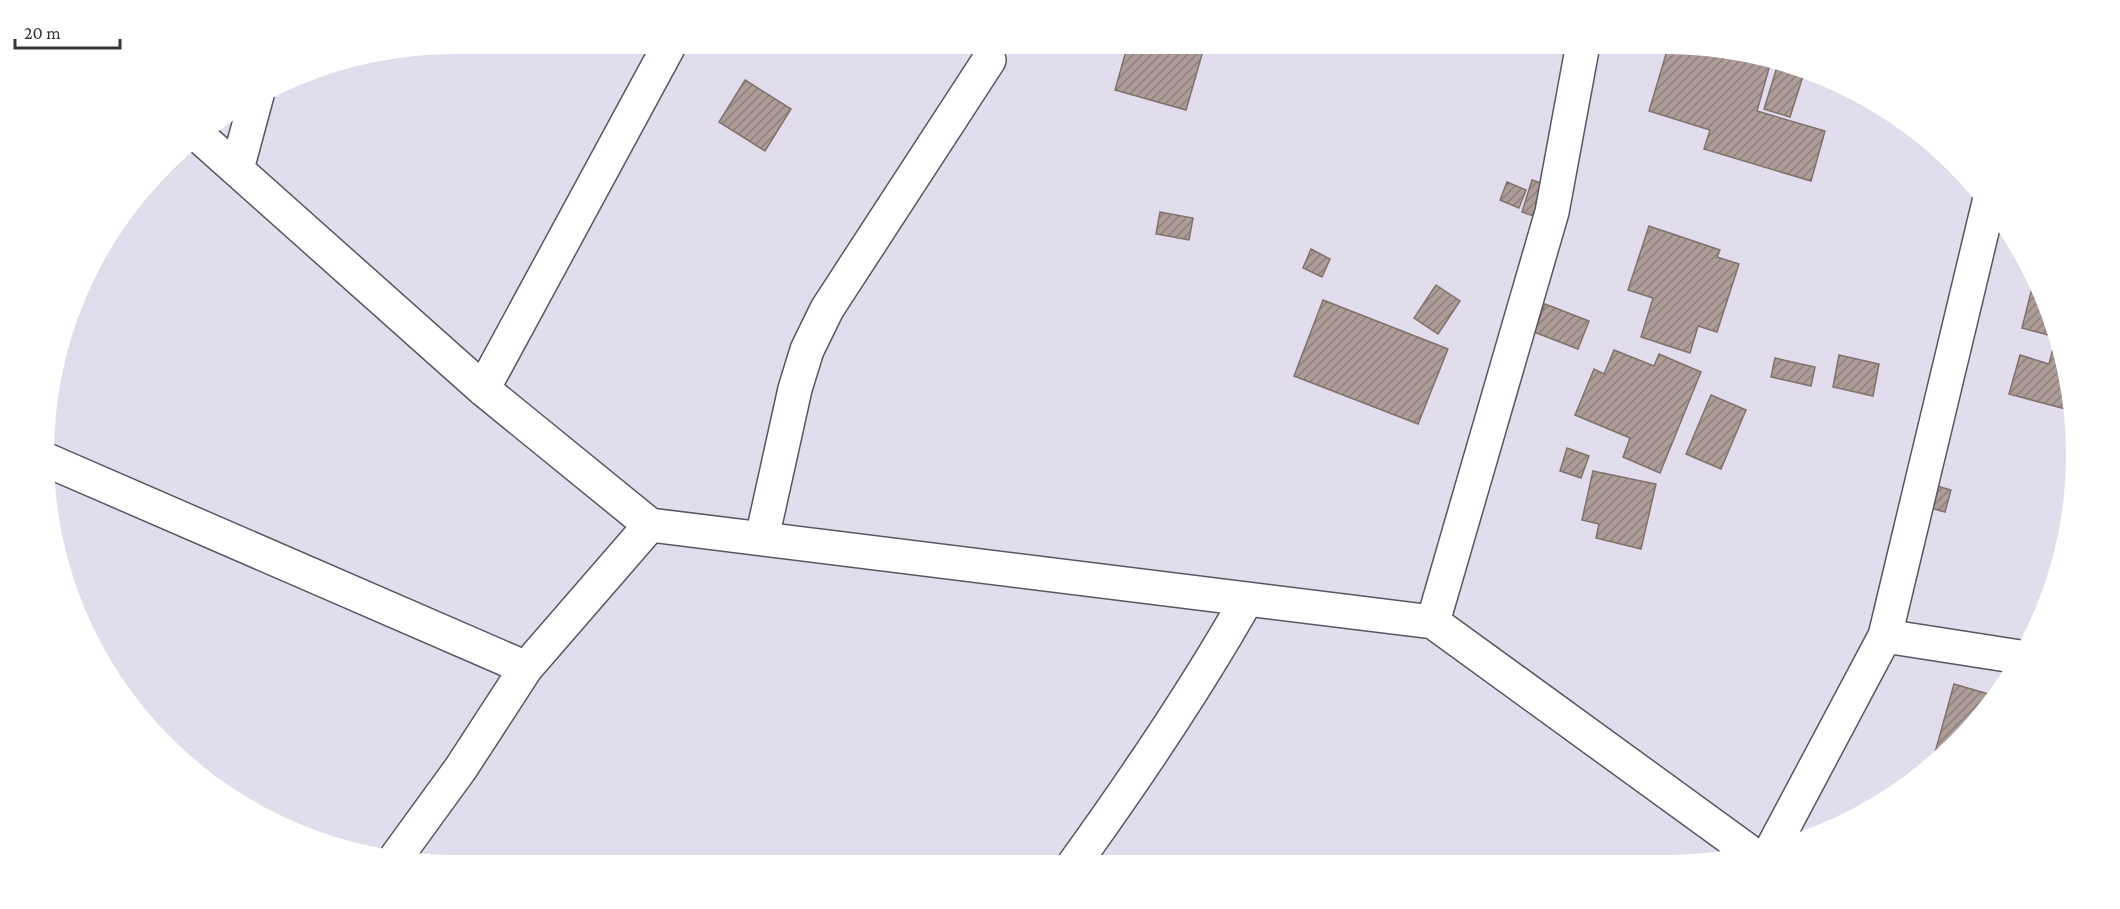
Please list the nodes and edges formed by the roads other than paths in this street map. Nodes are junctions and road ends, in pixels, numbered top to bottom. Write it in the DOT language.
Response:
graph roads {
  1 [pos="665,54"];
  2 [pos="1581,54"];
  3 [pos="989,60"];
  4 [pos="253,108"];
  5 [pos="205,141"];
  6 [pos="237,169"];
  7 [pos="1986,215"];
  8 [pos="483,389"];
  9 [pos="54,463"];
  10 [pos="650,525"];
  11 [pos="762,538"];
  12 [pos="1247,599"];
  13 [pos="1433,622"];
  14 [pos="1885,636"];
  15 [pos="2012,656"];
  16 [pos="526,668"];
  17 [pos="1777,839"];
  18 [pos="1744,847"];
  19 [pos="400,852"];
  20 [pos="1081,855"];
  1 -- 8 [label="street"];
  2 -- 13 [label="street"];
  3 -- 11 [label="street"];
  4 -- 6 [label="street"];
  5 -- 6 [label="street"];
  6 -- 8 [label="street"];
  7 -- 14 [label="street"];
  8 -- 10 [label="street"];
  9 -- 16 [label="street"];
  10 -- 11 [label="street"];
  10 -- 16 [label="street"];
  11 -- 12 [label="street"];
  12 -- 13 [label="street"];
  12 -- 20 [label="street"];
  13 -- 18 [label="street"];
  14 -- 15 [label="street"];
  14 -- 17 [label="street"];
  16 -- 19 [label="street"];
}
